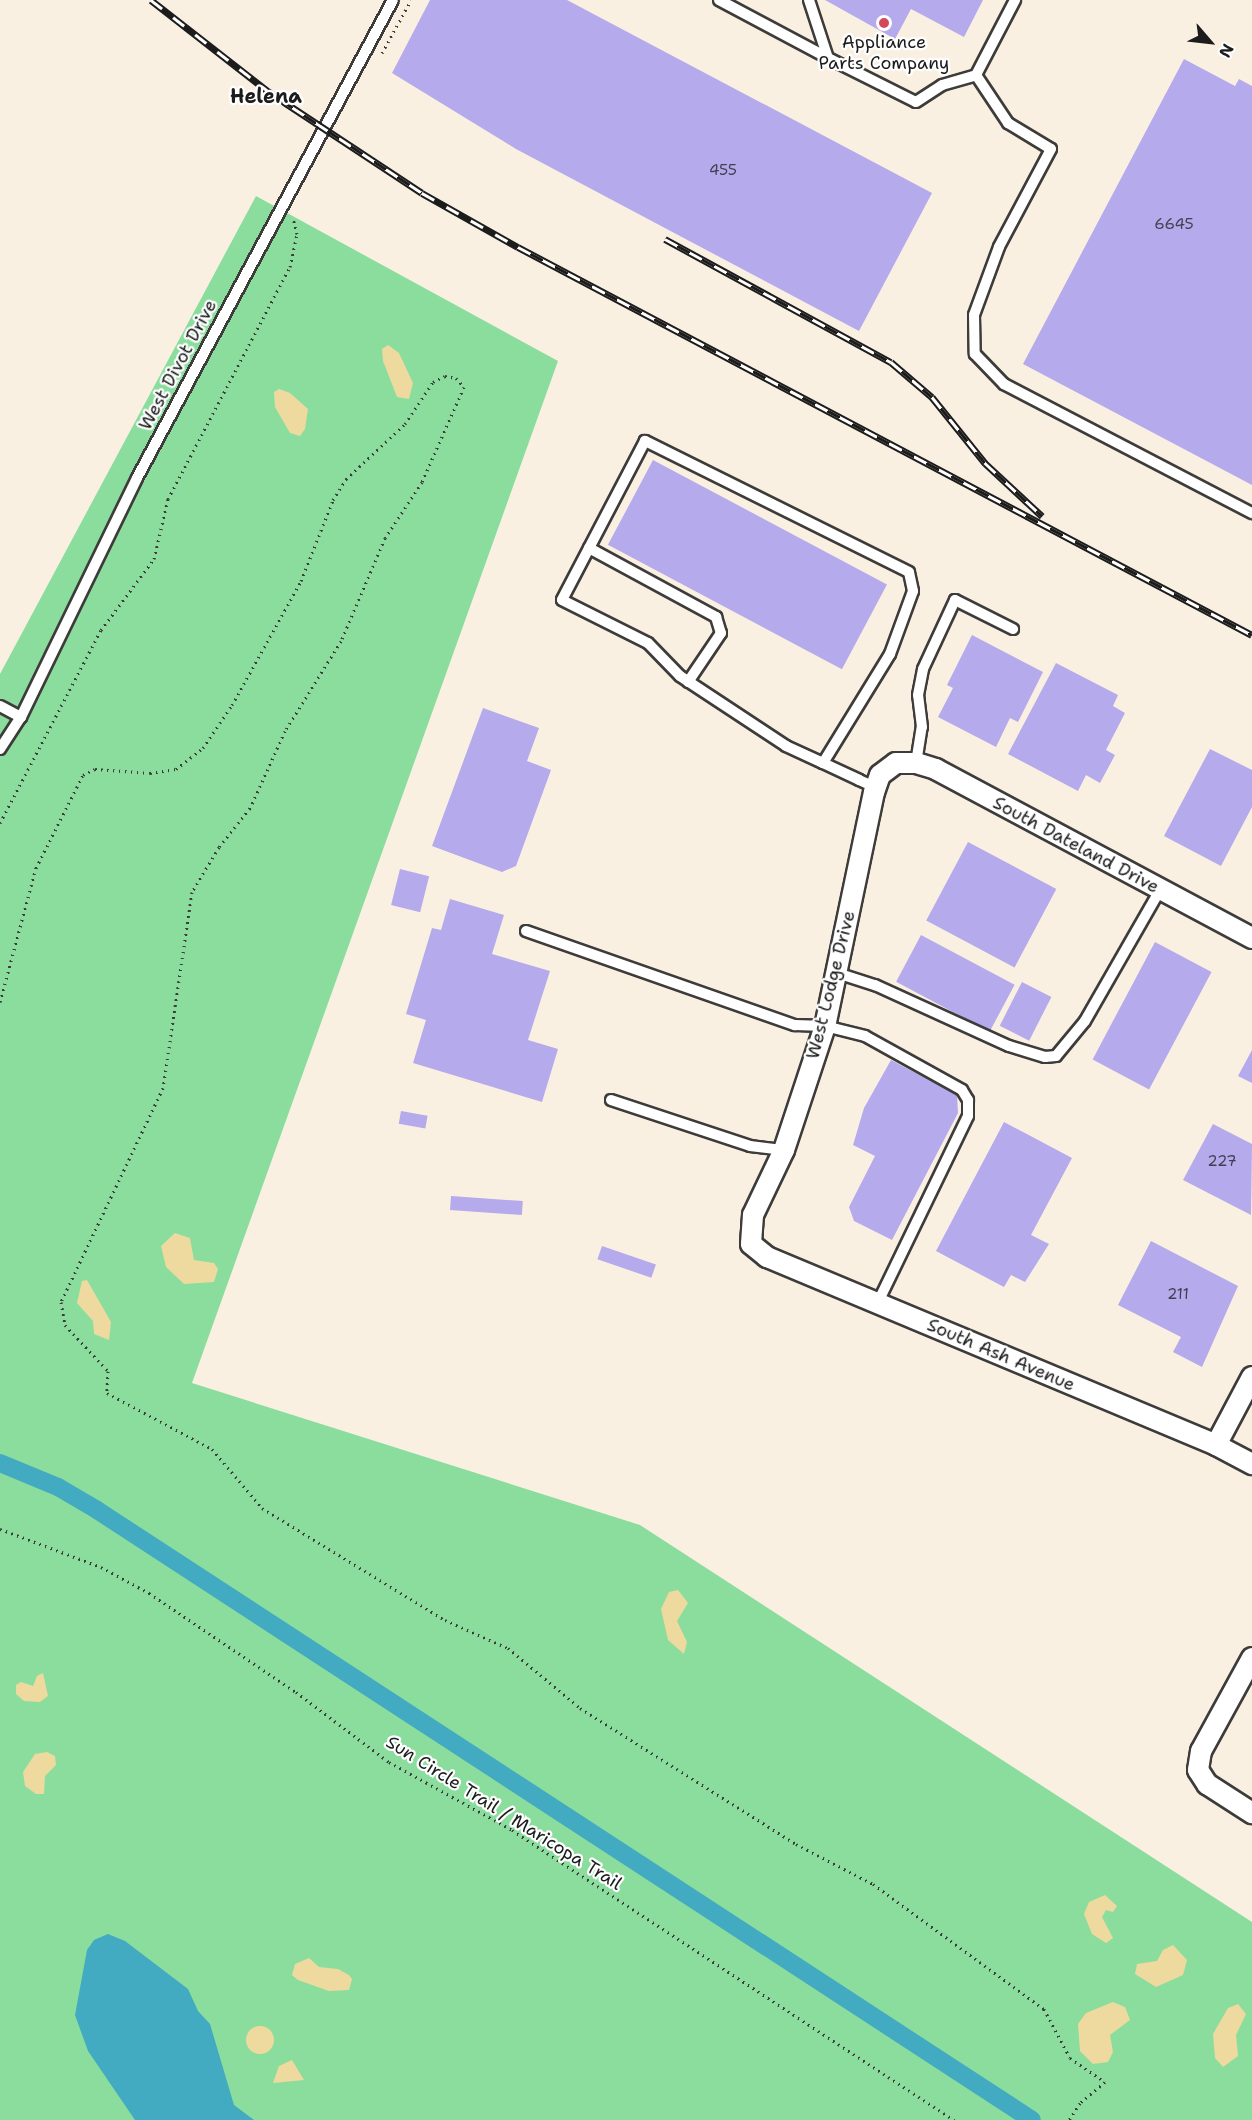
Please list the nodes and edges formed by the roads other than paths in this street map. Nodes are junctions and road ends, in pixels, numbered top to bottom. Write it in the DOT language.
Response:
graph roads {
  1 [pos="393,0"];
  2 [pos="719,0"];
  3 [pos="809,0"];
  4 [pos="1015,0"];
  5 [pos="828,58"];
  6 [pos="976,75"];
  7 [pos="1252,513"];
  8 [pos="589,548"];
  9 [pos="1013,629"];
  10 [pos="688,682"];
  11 [pos="0,706"];
  12 [pos="21,717"];
  13 [pos="0,749"];
  14 [pos="823,763"];
  15 [pos="896,763"];
  16 [pos="916,763"];
  17 [pos="875,787"];
  18 [pos="1160,890"];
  19 [pos="526,931"];
  20 [pos="1252,938"];
  21 [pos="837,973"];
  22 [pos="825,1026"];
  23 [pos="611,1100"];
  24 [pos="784,1150"];
  25 [pos="751,1244"];
  26 [pos="877,1304"];
  27 [pos="1252,1377"];
  28 [pos="1216,1445"];
  29 [pos="1252,1464"];
  30 [pos="1252,1658"];
  31 [pos="1252,1813"];
  1 -- 12 [label="lane, West Divot Drive"];
  2 -- 5 [label="lane"];
  3 -- 5 [label="lane"];
  4 -- 6 [label="lane"];
  5 -- 6 [label="lane"];
  6 -- 7 [label="lane"];
  8 -- 10 [label="lane"];
  8 -- 10 [label="lane"];
  8 -- 14 [label="lane"];
  9 -- 16 [label="lane"];
  10 -- 14 [label="lane"];
  11 -- 12 [label="lane"];
  12 -- 13 [label="lane, West Divot Drive"];
  14 -- 17 [label="lane"];
  15 -- 16 [label="street, South Dateland Drive"];
  15 -- 17 [label="street, West Lodge Drive"];
  16 -- 18 [label="street, South Dateland Drive"];
  17 -- 21 [label="street, West Lodge Drive"];
  18 -- 20 [label="street, South Dateland Drive"];
  18 -- 21 [label="lane"];
  19 -- 22 [label="lane"];
  21 -- 22 [label="street, West Lodge Drive"];
  22 -- 24 [label="street, West Lodge Drive"];
  22 -- 26 [label="lane"];
  23 -- 24 [label="lane"];
  24 -- 25 [label="street, West Lodge Drive"];
  25 -- 26 [label="street, South Ash Avenue"];
  26 -- 28 [label="street, South Ash Avenue"];
  27 -- 28 [label="street"];
  28 -- 29 [label="street, South Ash Avenue"];
  30 -- 31 [label="street"];
}
